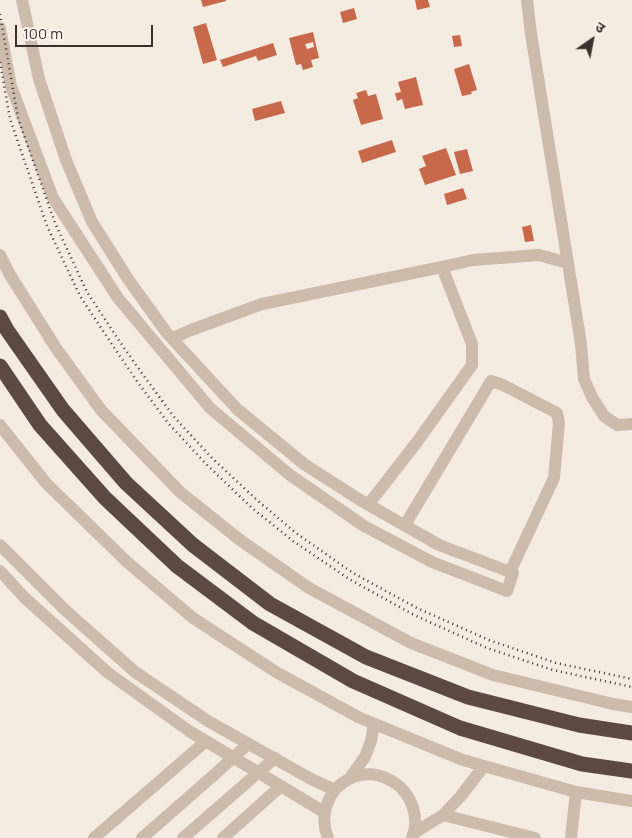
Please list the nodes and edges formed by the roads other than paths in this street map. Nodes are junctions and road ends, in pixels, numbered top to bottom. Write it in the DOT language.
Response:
graph roads {
  1 [pos="22,0"];
  2 [pos="527,0"];
  3 [pos="0,28"];
  4 [pos="2,56"];
  5 [pos="0,255"];
  6 [pos="568,263"];
  7 [pos="442,267"];
  8 [pos="0,316"];
  9 [pos="172,338"];
  10 [pos="0,366"];
  11 [pos="632,424"];
  12 [pos="0,425"];
  13 [pos="368,505"];
  14 [pos="405,526"];
  15 [pos="0,545"];
  16 [pos="0,571"];
  17 [pos="510,572"];
  18 [pos="632,706"];
  19 [pos="374,724"];
  20 [pos="632,732"];
  21 [pos="206,741"];
  22 [pos="248,744"];
  23 [pos="233,757"];
  24 [pos="274,758"];
  25 [pos="484,766"];
  26 [pos="632,771"];
  27 [pos="259,773"];
  28 [pos="349,779"];
  29 [pos="281,786"];
  30 [pos="335,790"];
  31 [pos="576,792"];
  32 [pos="632,800"];
  33 [pos="324,812"];
  34 [pos="443,815"];
  35 [pos="413,836"];
  36 [pos="94,838"];
  37 [pos="142,838"];
  38 [pos="183,838"];
  39 [pos="222,838"];
  40 [pos="328,838"];
  41 [pos="535,838"];
  42 [pos="571,838"];
  1 -- 9 [label="street"];
  2 -- 6 [label="street"];
  3 -- 4 [label="street"];
  4 -- 17 [label="street"];
  5 -- 18 [label="street"];
  6 -- 7 [label="street"];
  6 -- 11 [label="street"];
  7 -- 9 [label="street"];
  7 -- 13 [label="street"];
  8 -- 20 [label="highway"];
  9 -- 13 [label="street"];
  10 -- 26 [label="highway"];
  12 -- 19 [label="street"];
  13 -- 14 [label="street"];
  14 -- 17 [label="street"];
  14 -- 17 [label="street"];
  15 -- 22 [label="street"];
  16 -- 21 [label="street"];
  19 -- 25 [label="street"];
  19 -- 28 [label="street"];
  21 -- 23 [label="street"];
  21 -- 36 [label="street"];
  22 -- 23 [label="street"];
  22 -- 24 [label="street"];
  23 -- 27 [label="street"];
  23 -- 37 [label="street"];
  24 -- 27 [label="street"];
  24 -- 30 [label="street"];
  25 -- 31 [label="street"];
  25 -- 34 [label="street"];
  27 -- 29 [label="street"];
  27 -- 38 [label="street"];
  28 -- 30 [label="street"];
  28 -- 35 [label="street"];
  29 -- 33 [label="street"];
  29 -- 39 [label="street"];
  30 -- 33 [label="street"];
  31 -- 32 [label="street"];
  31 -- 42 [label="street"];
  33 -- 40 [label="street"];
  34 -- 35 [label="street"];
  34 -- 41 [label="street"];
}
